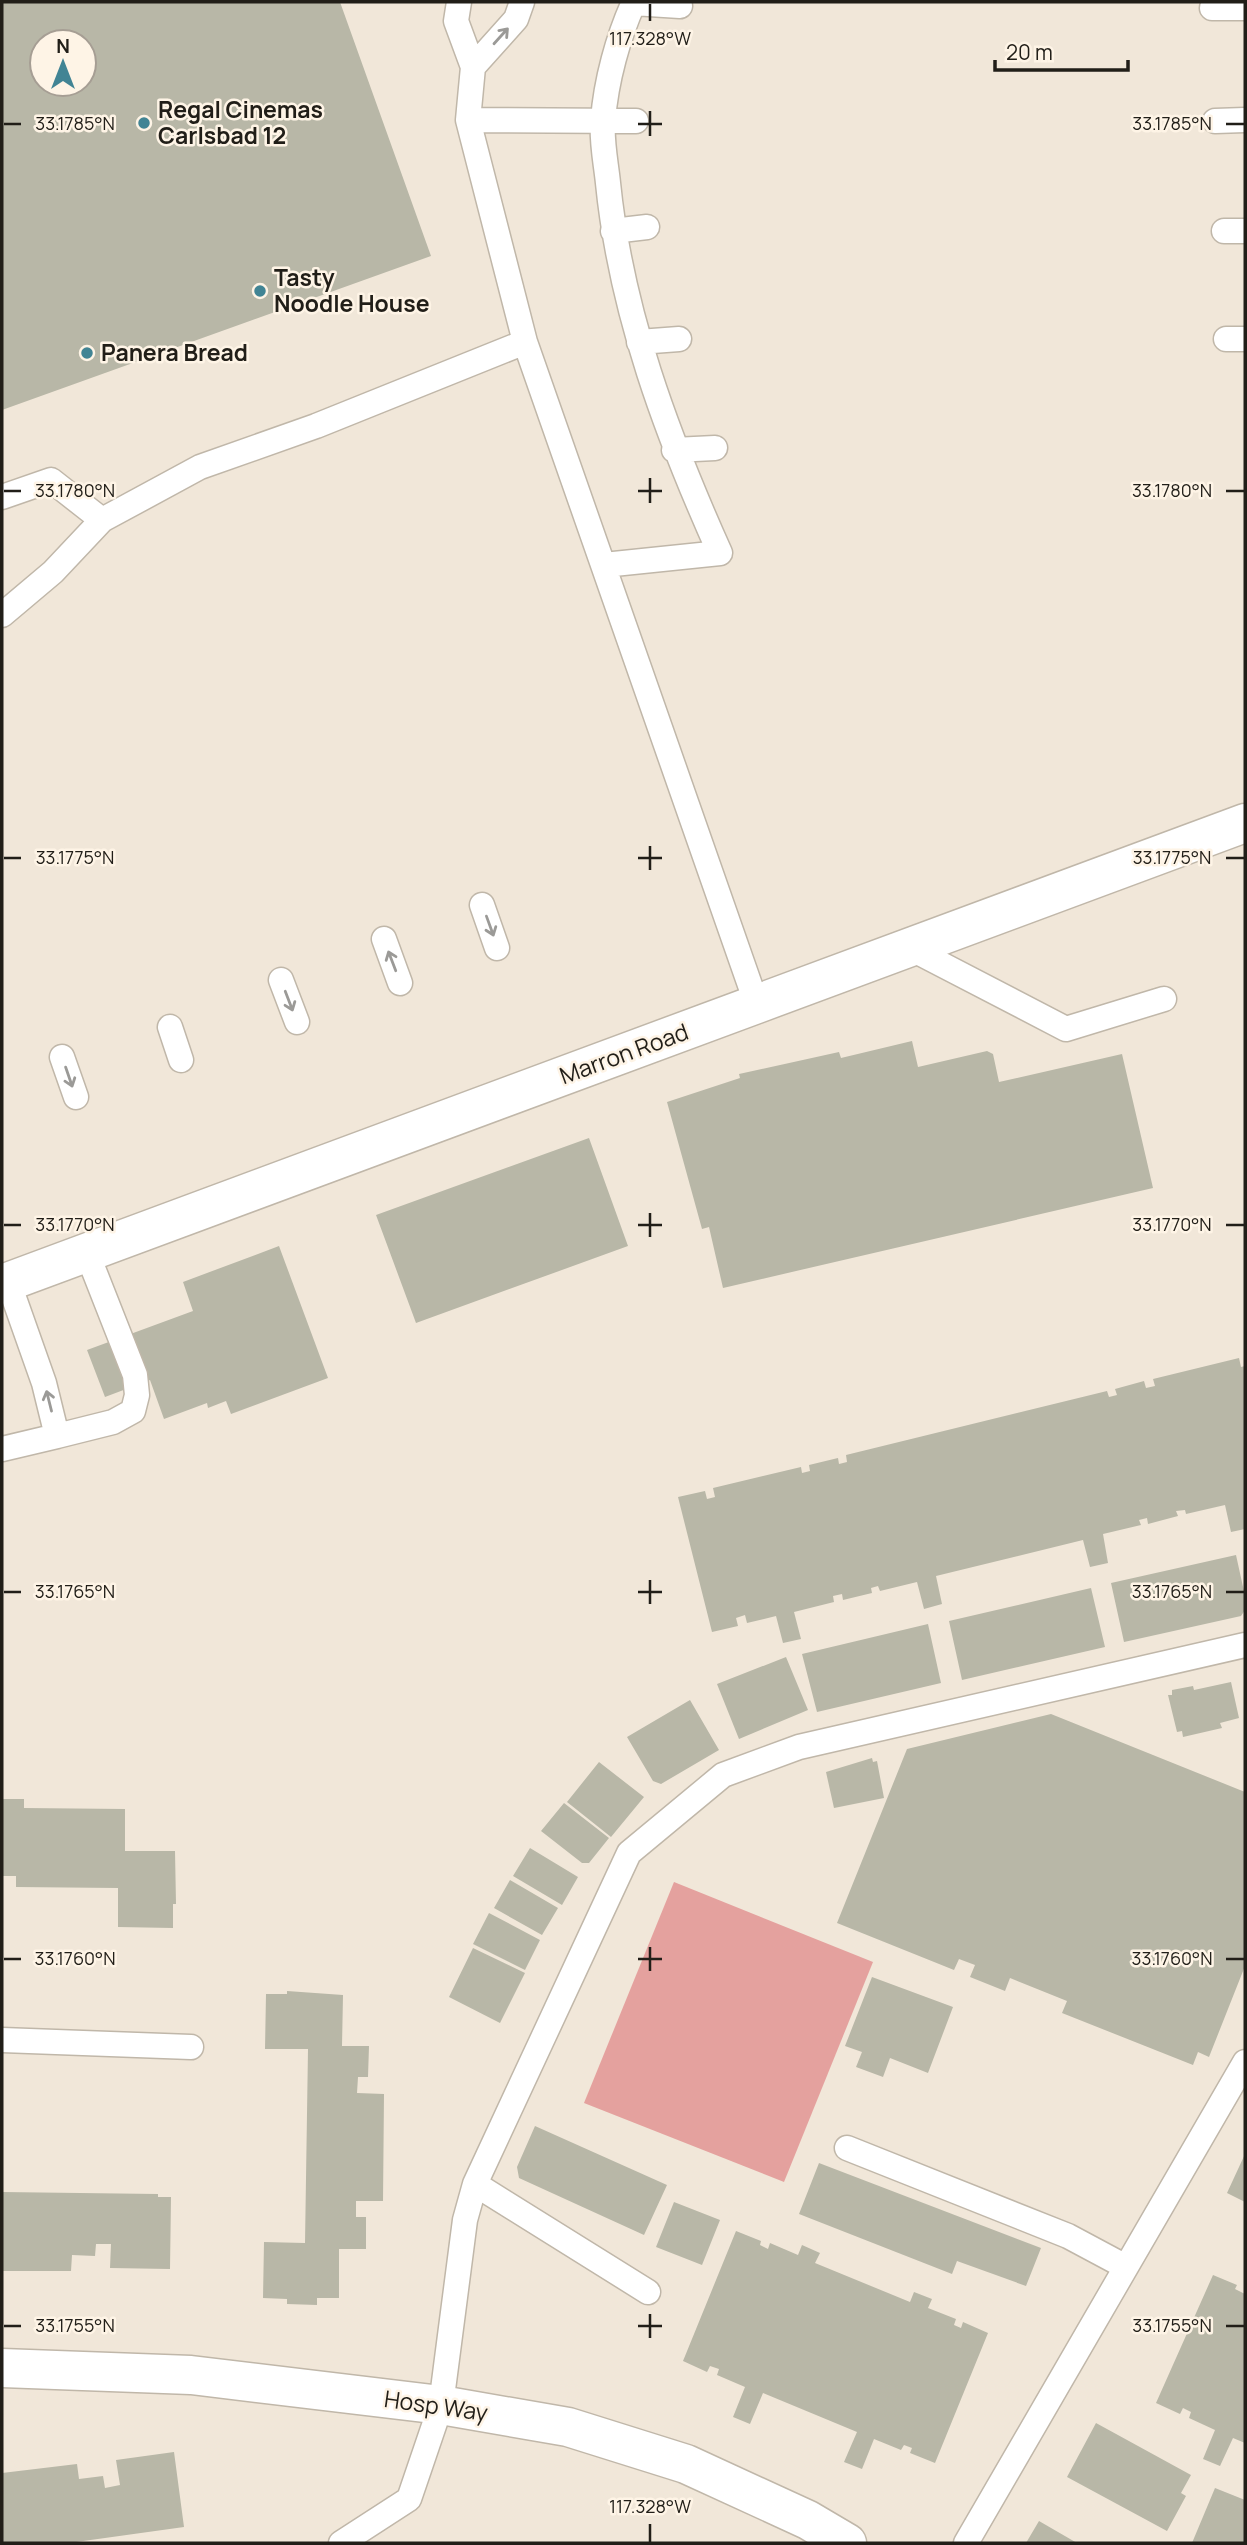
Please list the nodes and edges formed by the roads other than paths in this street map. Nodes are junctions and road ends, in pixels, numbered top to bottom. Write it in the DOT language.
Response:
graph roads {
  1 [pos="459,2"];
  2 [pos="522,2"];
  3 [pos="634,2"];
  4 [pos="680,6"];
  5 [pos="1212,8"];
  6 [pos="1245,8"];
  7 [pos="473,67"];
  8 [pos="468,120"];
  9 [pos="1245,120"];
  10 [pos="602,121"];
  11 [pos="636,121"];
  12 [pos="1215,121"];
  13 [pos="647,227"];
  14 [pos="613,231"];
  15 [pos="680,340"];
  16 [pos="524,342"];
  17 [pos="639,342"];
  18 [pos="715,448"];
  19 [pos="674,450"];
  20 [pos="2,497"];
  21 [pos="102,520"];
  22 [pos="604,565"];
  23 [pos="2,615"];
  24 [pos="1245,823"];
  25 [pos="482,905"];
  26 [pos="384,939"];
  27 [pos="497,948"];
  28 [pos="910,948"];
  29 [pos="281,980"];
  30 [pos="400,983"];
  31 [pos="1164,999"];
  32 [pos="757,1005"];
  33 [pos="297,1022"];
  34 [pos="170,1027"];
  35 [pos="62,1057"];
  36 [pos="181,1060"];
  37 [pos="76,1097"];
  38 [pos="87,1253"];
  39 [pos="5,1283"];
  40 [pos="57,1436"];
  41 [pos="2,1449"];
  42 [pos="1245,1645"];
  43 [pos="2,2040"];
  44 [pos="191,2047"];
  45 [pos="1245,2062"];
  46 [pos="847,2148"];
  47 [pos="475,2184"];
  48 [pos="1126,2267"];
  49 [pos="648,2292"];
  50 [pos="2,2368"];
  51 [pos="441,2405"];
  52 [pos="341,2543"];
  53 [pos="847,2543"];
  54 [pos="966,2543"];
  1 -- 7 [label="lane"];
  7 -- 2 [label="lane, one-way"];
  3 -- 4 [label="lane"];
  3 -- 10 [label="lane"];
  5 -- 6 [label="lane"];
  7 -- 8 [label="lane"];
  8 -- 10 [label="lane"];
  8 -- 16 [label="lane"];
  9 -- 12 [label="lane"];
  10 -- 11 [label="lane"];
  10 -- 14 [label="lane"];
  13 -- 14 [label="lane"];
  14 -- 17 [label="lane"];
  15 -- 17 [label="lane"];
  16 -- 21 [label="lane"];
  16 -- 22 [label="lane"];
  17 -- 19 [label="lane"];
  18 -- 19 [label="lane"];
  19 -- 22 [label="lane"];
  20 -- 21 [label="lane"];
  21 -- 23 [label="lane"];
  22 -- 32 [label="lane"];
  24 -- 28 [label="main road, Marron Road"];
  25 -- 27 [label="lane, one-way"];
  30 -- 26 [label="lane, one-way"];
  28 -- 31 [label="lane"];
  28 -- 32 [label="main road, Marron Road"];
  29 -- 33 [label="lane, one-way"];
  32 -- 38 [label="main road, Marron Road"];
  34 -- 36 [label="lane"];
  35 -- 37 [label="lane, one-way"];
  38 -- 39 [label="main road, Marron Road"];
  38 -- 40 [label="lane"];
  40 -- 39 [label="lane, one-way"];
  40 -- 41 [label="lane"];
  42 -- 47 [label="lane"];
  43 -- 44 [label="lane"];
  45 -- 48 [label="lane"];
  46 -- 48 [label="lane"];
  47 -- 49 [label="lane"];
  47 -- 51 [label="lane"];
  48 -- 54 [label="lane"];
  50 -- 51 [label="main road, Hosp Way"];
  51 -- 52 [label="lane"];
  51 -- 53 [label="main road, Hosp Way"];
}
